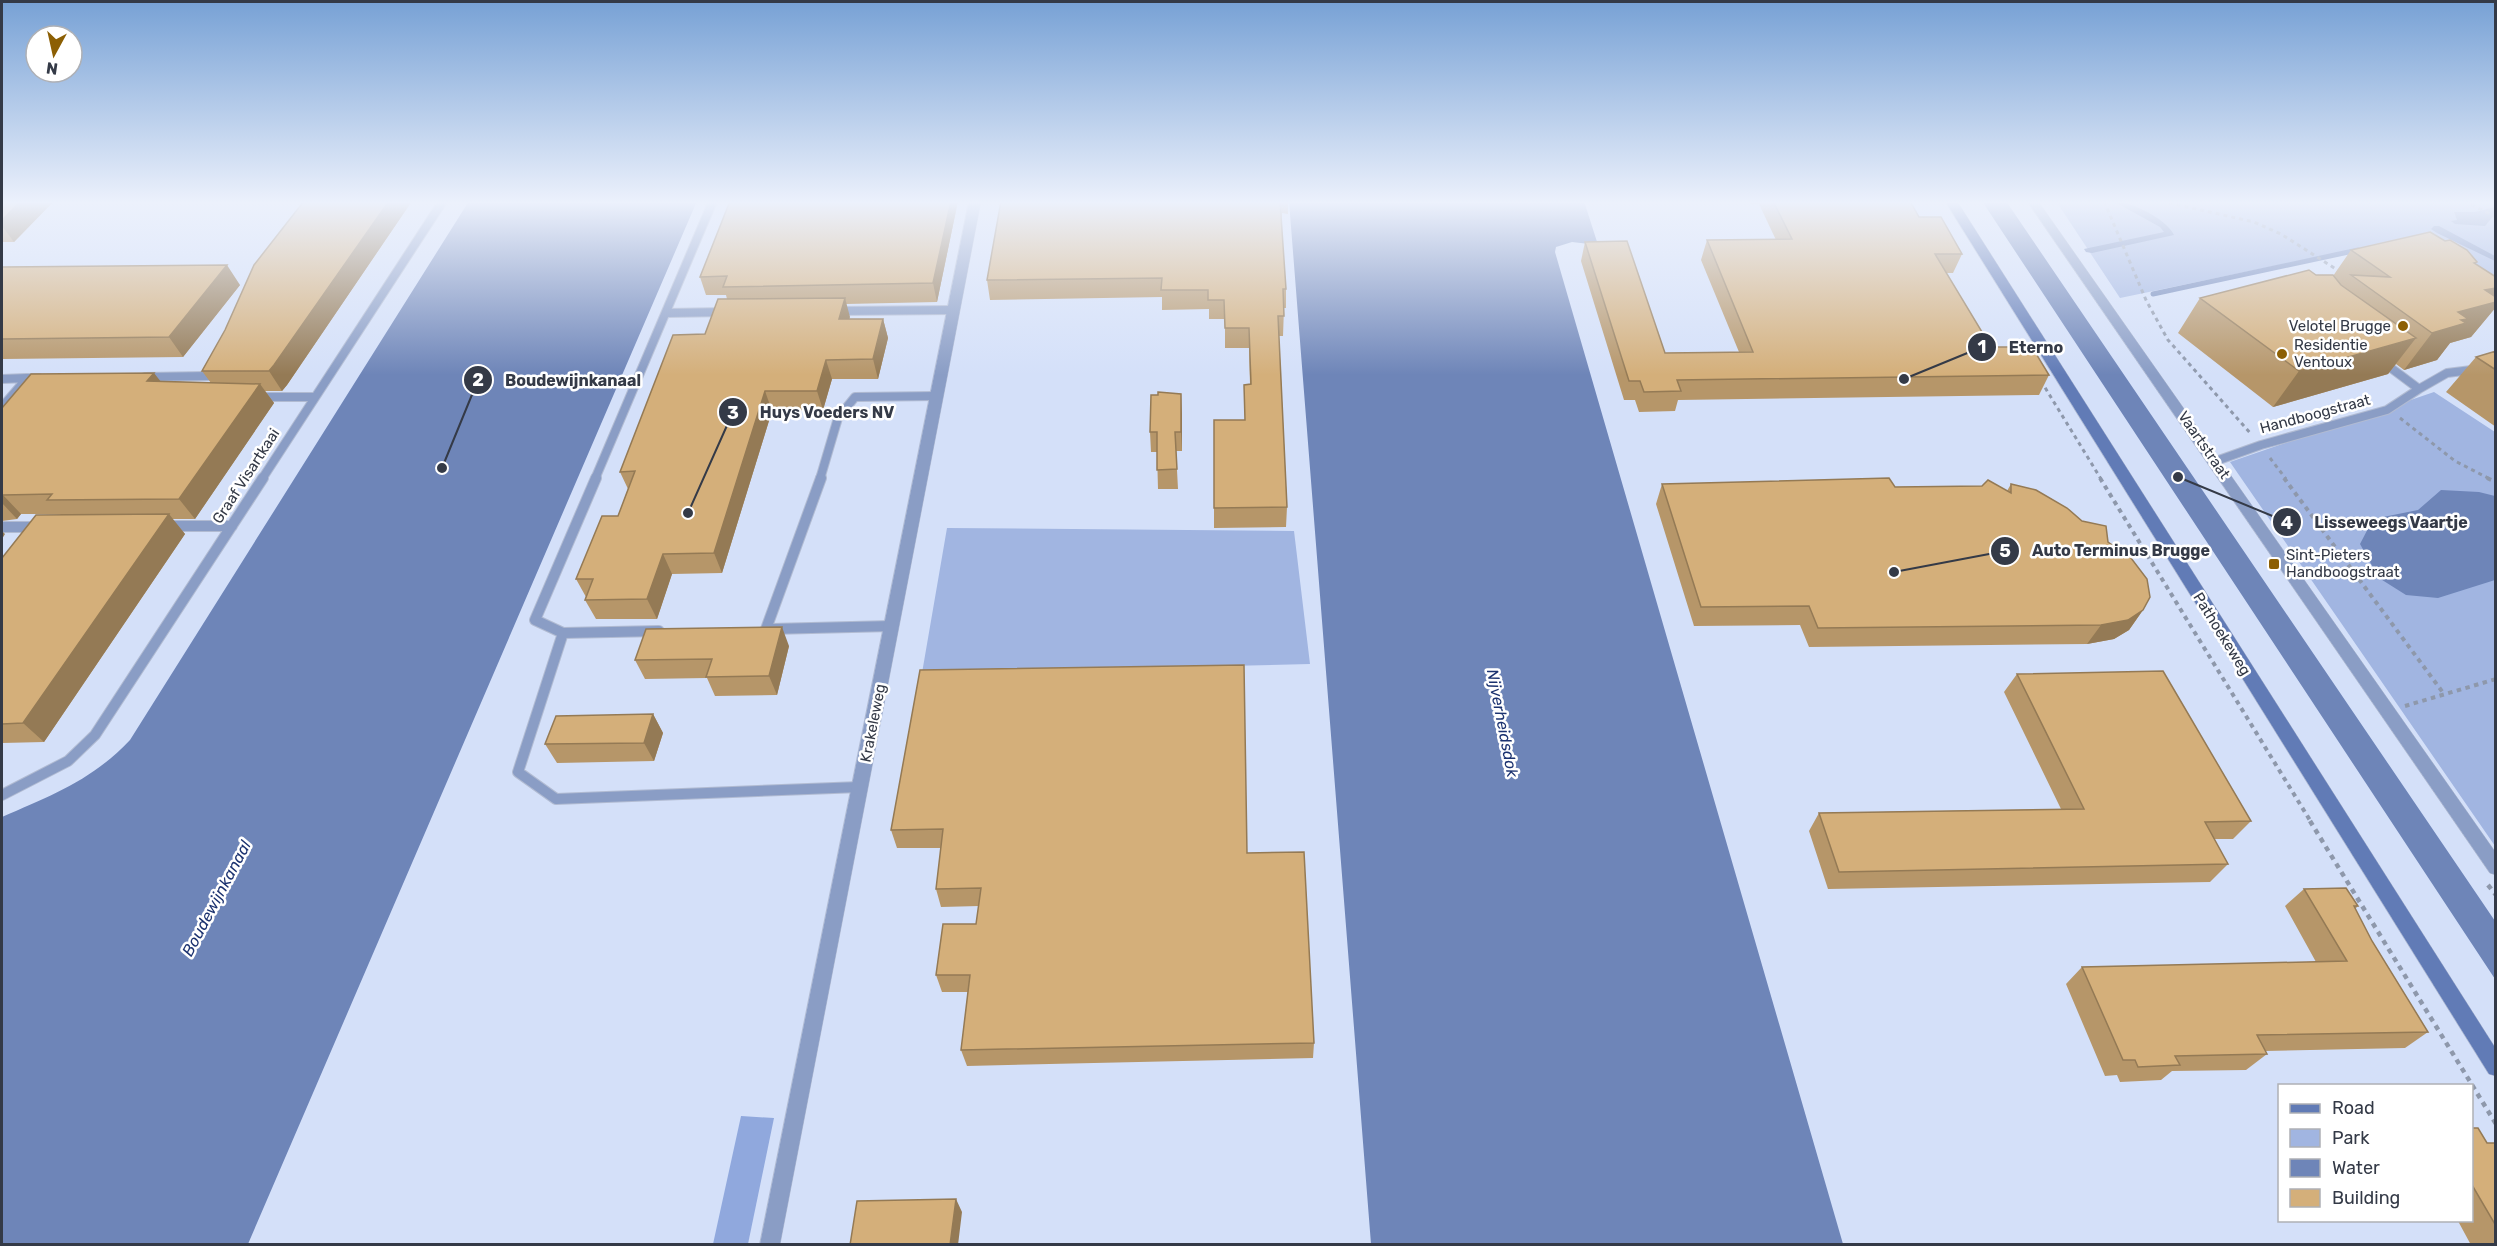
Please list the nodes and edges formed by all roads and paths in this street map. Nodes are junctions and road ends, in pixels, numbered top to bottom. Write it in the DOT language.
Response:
graph roads {
  1 [pos="405,259"];
  2 [pos="689,259"];
  3 [pos="964,259"];
  4 [pos="1988,259"];
  5 [pos="2074,259"];
  6 [pos="2129,259"];
  7 [pos="2322,259"];
  8 [pos="2347,277"];
  9 [pos="954,310"];
  10 [pos="822,311"];
  11 [pos="738,312"];
  12 [pos="666,313"];
  13 [pos="2374,355"];
  14 [pos="212,366"];
  15 [pos="2496,368"];
  16 [pos="2036,373"];
  17 [pos="208,376"];
  18 [pos="129,377"];
  19 [pos="27,378"];
  20 [pos="50,378"];
  21 [pos="2,379"];
  22 [pos="203,386"];
  23 [pos="2419,389"];
  24 [pos="937,396"];
  25 [pos="245,397"];
  26 [pos="315,397"];
  27 [pos="2,407"];
  28 [pos="2387,411"];
  29 [pos="2260,445"];
  30 [pos="2216,461"];
  31 [pos="2496,482"];
  32 [pos="152,526"];
  33 [pos="232,526"];
  34 [pos="2,527"];
  35 [pos="38,527"];
  36 [pos="49,527"];
  37 [pos="30,536"];
  38 [pos="892,626"];
  39 [pos="754,629"];
  40 [pos="766,629"];
  41 [pos="671,631"];
  42 [pos="564,633"];
  43 [pos="2496,680"];
  44 [pos="2444,694"];
  45 [pos="2386,711"];
  46 [pos="860,787"];
  47 [pos="2,795"];
  48 [pos="2496,868"];
  49 [pos="2496,1067"];
  50 [pos="2471,1084"];
  51 [pos="2473,1086"];
  52 [pos="2496,1124"];
  53 [pos="771,1245"];
  1 -- 26 [label="lane, Graaf Visartkaai"];
  2 -- 12 [label="lane"];
  3 -- 9 [label="street, Krakeleweg"];
  4 -- 49 [label="main road, Pathoekeweg"];
  5 -- 30 [label="street, Vaartstraat"];
  6 -- 29 [label="path"];
  7 -- 8 [label="path"];
  9 -- 10 [label="lane"];
  9 -- 24 [label="street, Krakeleweg"];
  11 -- 12 [label="lane"];
  12 -- 42 [label="lane"];
  13 -- 23 [label="lane"];
  14 -- 17 [label="lane"];
  15 -- 23 [label="lane, Handboogstraat"];
  16 -- 50 [label="path"];
  17 -- 18 [label="lane"];
  17 -- 22 [label="lane"];
  19 -- 20 [label="lane"];
  19 -- 21 [label="lane"];
  19 -- 27 [label="lane"];
  23 -- 28 [label="lane, Handboogstraat"];
  24 -- 38 [label="street, Krakeleweg"];
  24 -- 40 [label="lane"];
  25 -- 26 [label="lane"];
  26 -- 33 [label="lane, Graaf Visartkaai"];
  28 -- 29 [label="lane, Handboogstraat"];
  28 -- 31 [label="path"];
  29 -- 30 [label="lane, Handboogstraat"];
  29 -- 44 [label="path"];
  30 -- 45 [label="street, Vaartstraat"];
  32 -- 33 [label="lane"];
  33 -- 47 [label="lane, Graaf Visartkaai"];
  34 -- 35 [label="lane"];
  35 -- 36 [label="lane"];
  35 -- 37 [label="lane"];
  38 -- 40 [label="lane"];
  38 -- 46 [label="street, Krakeleweg"];
  39 -- 40 [label="lane"];
  41 -- 42 [label="lane"];
  42 -- 46 [label="lane"];
  43 -- 44 [label="path"];
  44 -- 45 [label="path"];
  45 -- 48 [label="street, Vaartstraat"];
  46 -- 53 [label="street, Krakeleweg"];
  51 -- 52 [label="path"];
}
